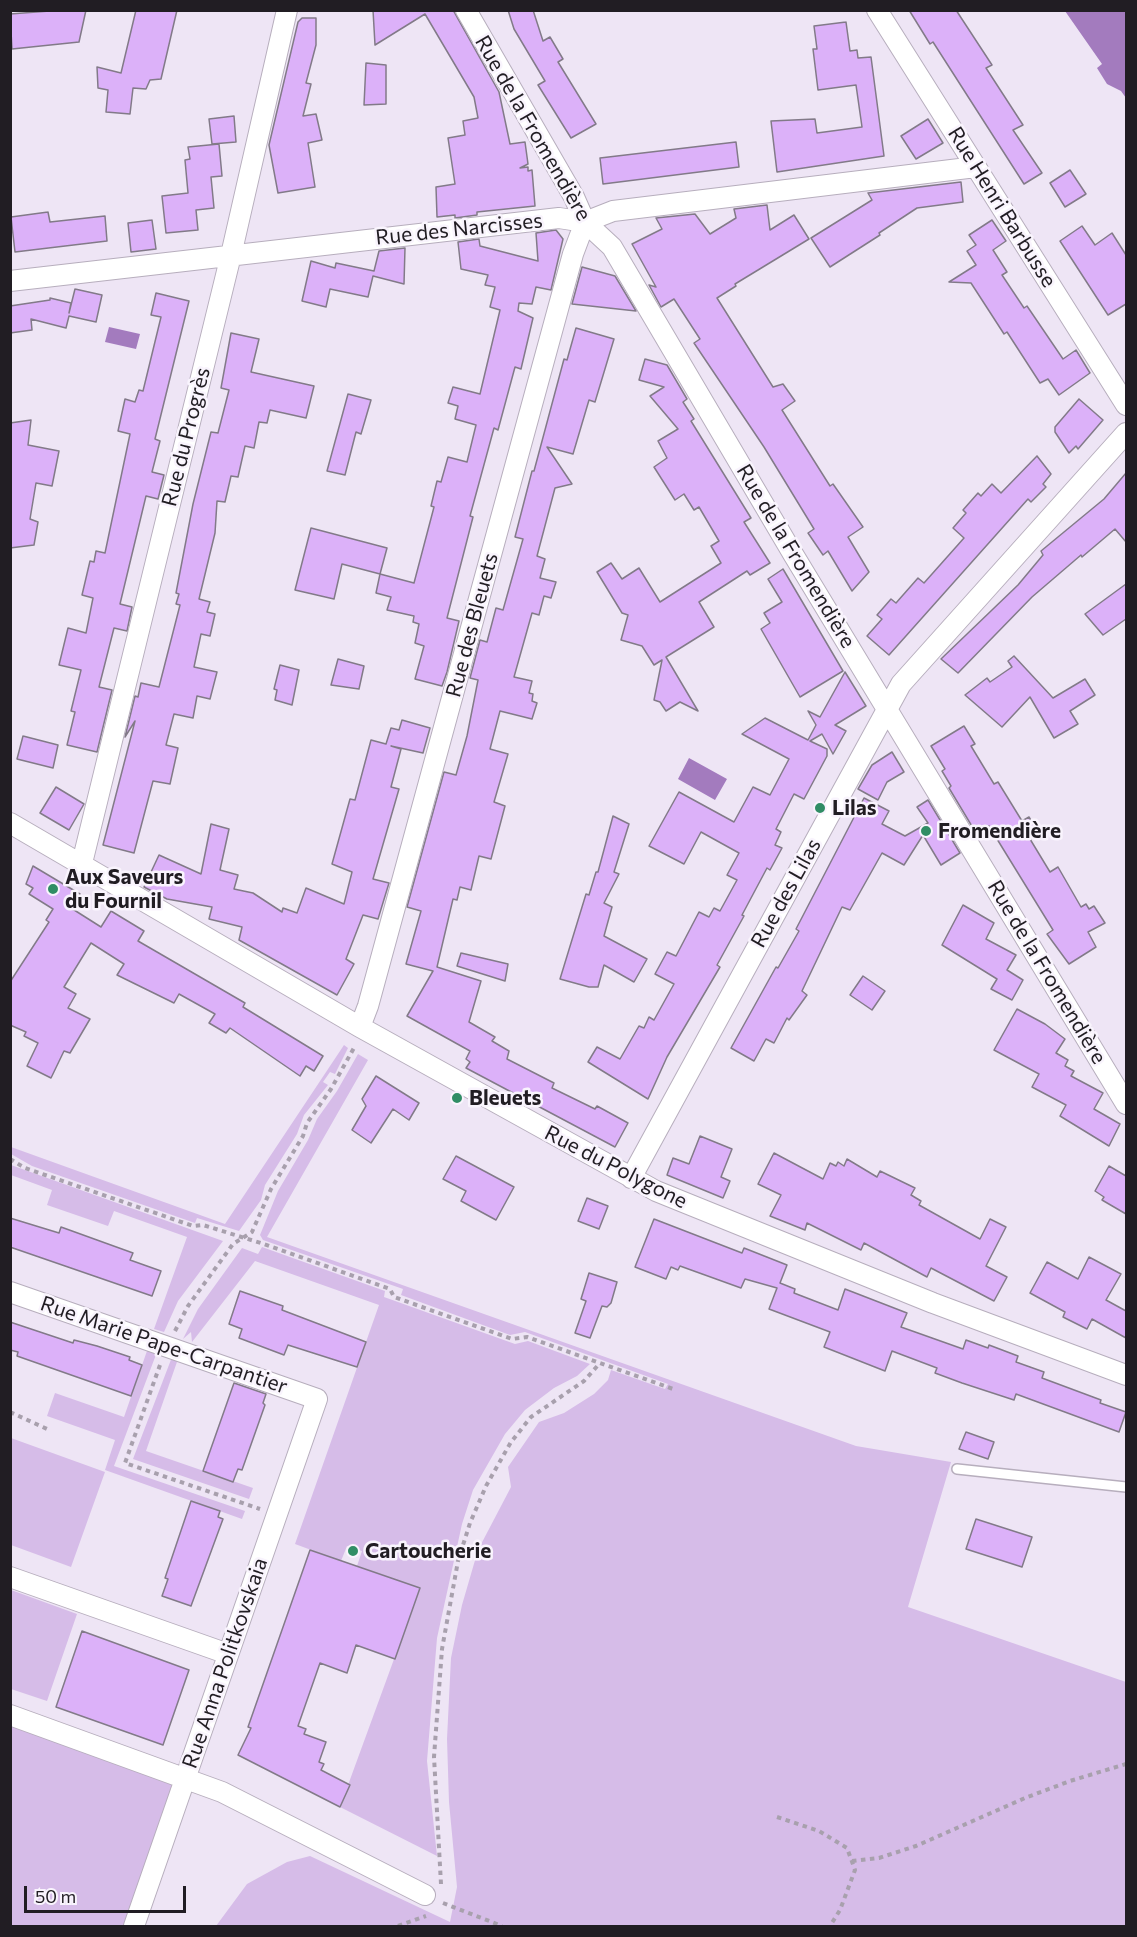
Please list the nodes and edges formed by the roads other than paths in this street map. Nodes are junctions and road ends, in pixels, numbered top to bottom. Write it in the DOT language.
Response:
graph roads {
  1 [pos="287,10"];
  2 [pos="466,10"];
  3 [pos="877,10"];
  4 [pos="976,167"];
  5 [pos="585,222"];
  6 [pos="231,255"];
  7 [pos="10,281"];
  8 [pos="1126,405"];
  9 [pos="1126,433"];
  10 [pos="888,707"];
  11 [pos="10,823"];
  12 [pos="82,863"];
  13 [pos="361,1028"];
  14 [pos="1126,1104"];
  15 [pos="631,1178"];
  16 [pos="10,1292"];
  17 [pos="1126,1375"];
  18 [pos="317,1399"];
  19 [pos="957,1469"];
  20 [pos="1126,1487"];
  21 [pos="10,1576"];
  22 [pos="228,1654"];
  23 [pos="10,1715"];
  24 [pos="185,1779"];
  25 [pos="433,1892"];
  26 [pos="134,1926"];
  1 -- 6 [label="street, Rue du Progrès"];
  2 -- 5 [label="street, Rue de la Fromendière"];
  3 -- 4 [label="street, Rue Henri Barbusse"];
  4 -- 5 [label="street, Rue des Narcisses"];
  4 -- 8 [label="street, Rue Henri Barbusse"];
  5 -- 6 [label="street, Rue des Narcisses"];
  5 -- 10 [label="street, Rue de la Fromendière"];
  5 -- 13 [label="street, Rue des Bleuets"];
  6 -- 7 [label="street, Rue des Narcisses"];
  6 -- 12 [label="street, Rue du Progrès"];
  9 -- 10 [label="street, Rue des Lilas"];
  10 -- 14 [label="street, Rue de la Fromendière"];
  10 -- 15 [label="street, Rue des Lilas"];
  11 -- 12 [label="street, Rue du Polygone"];
  12 -- 13 [label="street, Rue du Polygone"];
  13 -- 15 [label="street, Rue du Polygone"];
  15 -- 17 [label="street, Rue du Polygone"];
  16 -- 18 [label="street, Rue Marie Pape-Carpantier"];
  18 -- 22 [label="street, Rue Anna Politkovskaia"];
  19 -- 20 [label="lane"];
  21 -- 22 [label="street"];
  22 -- 24 [label="street, Rue Anna Politkovskaia"];
  23 -- 24 [label="street"];
  24 -- 25 [label="street"];
  24 -- 26 [label="street, Rue Anna Politkovskaia"];
}
